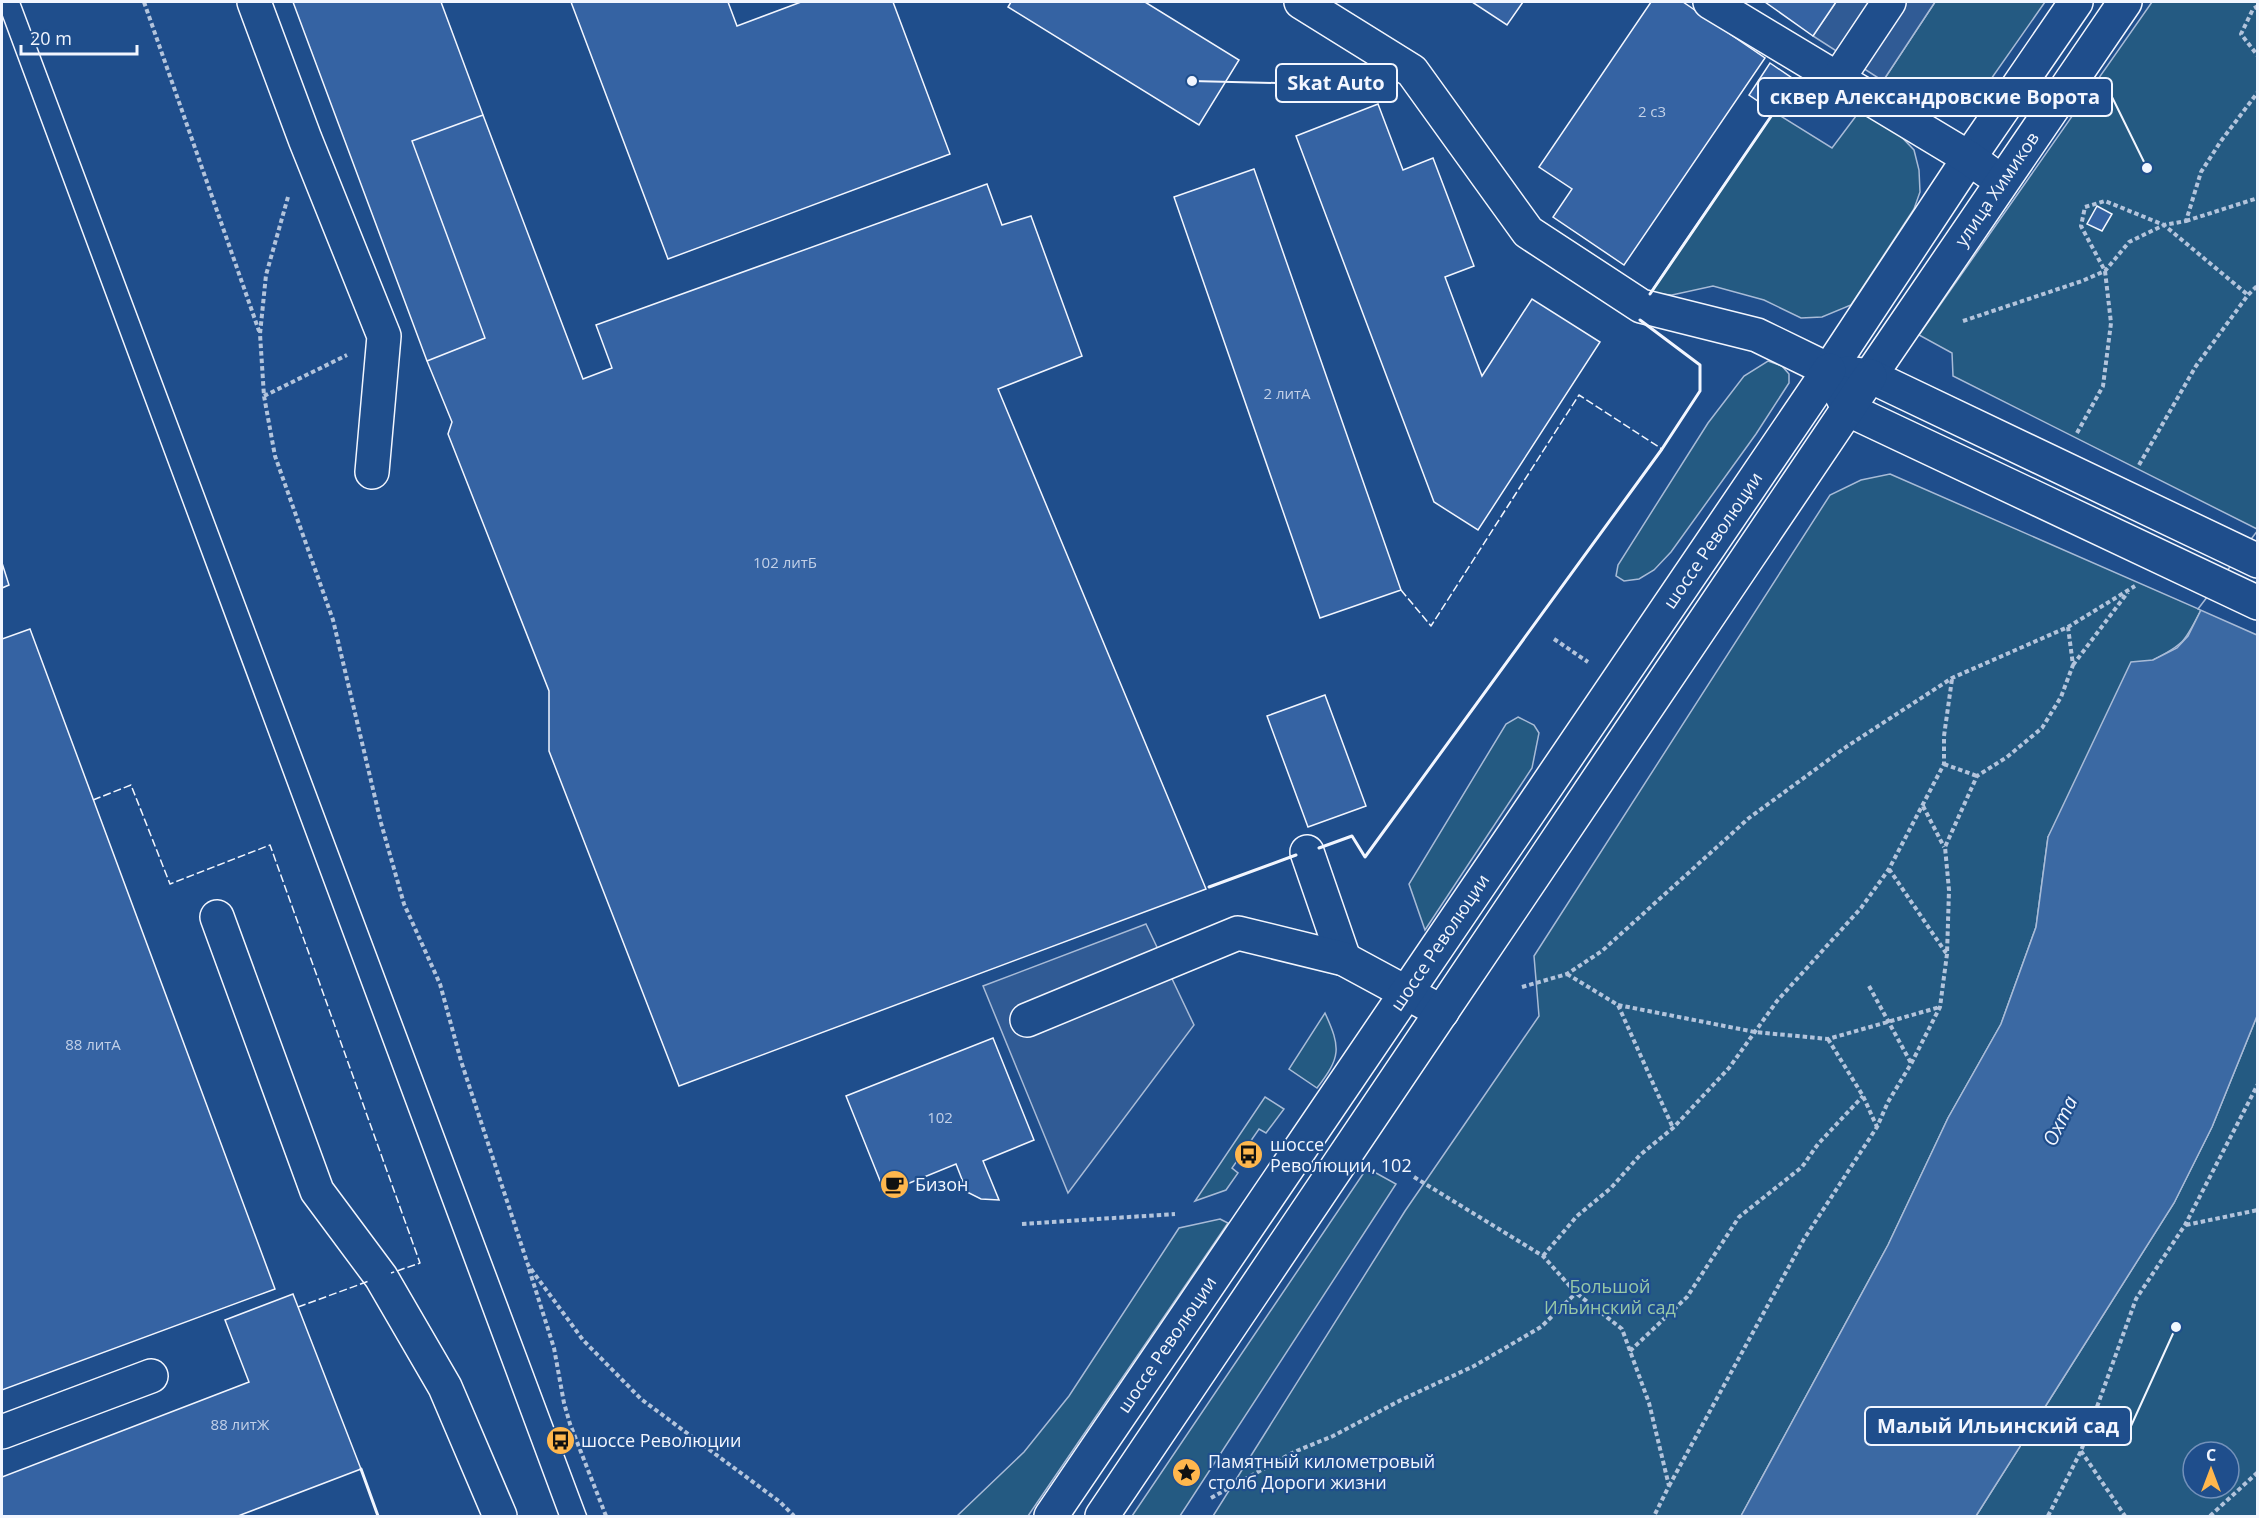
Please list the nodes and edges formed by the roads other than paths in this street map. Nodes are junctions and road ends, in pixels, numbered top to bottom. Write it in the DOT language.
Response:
graph roads {
  1 [pos="254,2"];
  2 [pos="1301,2"];
  3 [pos="1710,2"];
  4 [pos="1889,2"];
  5 [pos="2076,2"];
  6 [pos="2125,2"];
  7 [pos="1837,80"];
  8 [pos="1969,158"];
  9 [pos="2003,182"];
  10 [pos="1829,370"];
  11 [pos="1870,376"];
  12 [pos="1849,410"];
  13 [pos="372,472"];
  14 [pos="2258,561"];
  15 [pos="2258,603"];
  16 [pos="1306,852"];
  17 [pos="217,916"];
  18 [pos="1344,959"];
  19 [pos="1406,993"];
  20 [pos="1442,1012"];
  21 [pos="1027,1020"];
  22 [pos="151,1376"];
  23 [pos="2,1432"];
  24 [pos="500,1516"];
  25 [pos="1051,1516"];
  26 [pos="1102,1516"];
  1 -- 13 [label="main road"];
  2 -- 10 [label="main road"];
  3 -- 7 [label="main road"];
  4 -- 7 [label="main road"];
  5 -- 8 [label="main road"];
  6 -- 9 [label="main road, улица Химиков"];
  7 -- 8 [label="main road"];
  8 -- 9 [label="main road"];
  8 -- 10 [label="main road"];
  9 -- 11 [label="main road, улица Химиков"];
  10 -- 11 [label="main road"];
  10 -- 12 [label="main road"];
  10 -- 19 [label="main road, шоссе Революции"];
  11 -- 12 [label="main road"];
  11 -- 14 [label="main road"];
  12 -- 15 [label="main road"];
  12 -- 20 [label="main road"];
  16 -- 18 [label="main road"];
  17 -- 24 [label="main road"];
  18 -- 19 [label="main road"];
  18 -- 21 [label="main road"];
  19 -- 20 [label="main road"];
  19 -- 25 [label="main road, шоссе Революции"];
  20 -- 26 [label="main road"];
  22 -- 23 [label="main road"];
}
